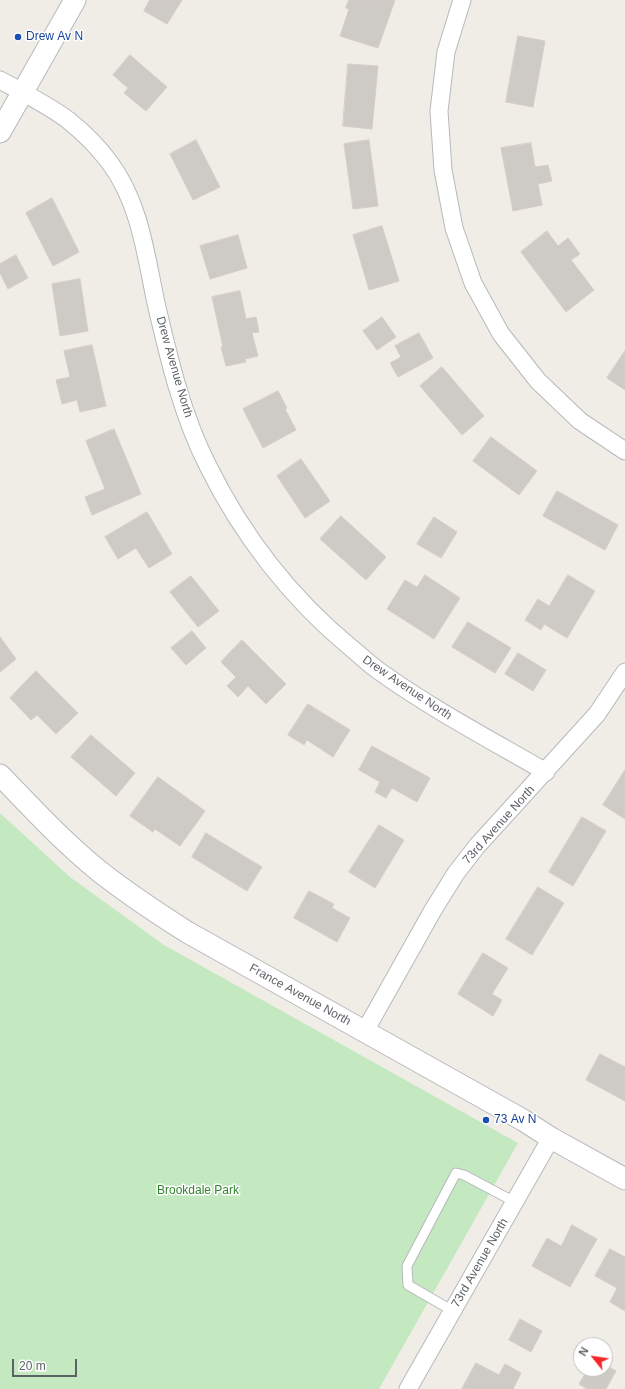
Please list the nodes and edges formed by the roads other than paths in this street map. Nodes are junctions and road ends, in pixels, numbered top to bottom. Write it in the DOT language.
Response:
graph roads {
  1 [pos="75,0"];
  2 [pos="462,0"];
  3 [pos="0,80"];
  4 [pos="23,93"];
  5 [pos="0,132"];
  6 [pos="625,451"];
  7 [pos="625,672"];
  8 [pos="546,772"];
  9 [pos="0,775"];
  10 [pos="365,1031"];
  11 [pos="551,1138"];
  12 [pos="625,1179"];
  13 [pos="515,1202"];
  14 [pos="453,1311"];
  15 [pos="408,1389"];
  1 -- 4 [label="street"];
  2 -- 6 [label="street"];
  3 -- 4 [label="street, Drew Avenue North"];
  4 -- 5 [label="street"];
  4 -- 8 [label="street, Drew Avenue North"];
  7 -- 8 [label="street, 73rd Avenue North"];
  8 -- 10 [label="street, 73rd Avenue North"];
  9 -- 10 [label="street, France Avenue North"];
  10 -- 11 [label="street, France Avenue North"];
  11 -- 12 [label="street, France Avenue North"];
  11 -- 13 [label="street, 73rd Avenue North"];
  13 -- 14 [label="street, 73rd Avenue North"];
  13 -- 14 [label="lane"];
  14 -- 15 [label="street, 73rd Avenue North"];
}
